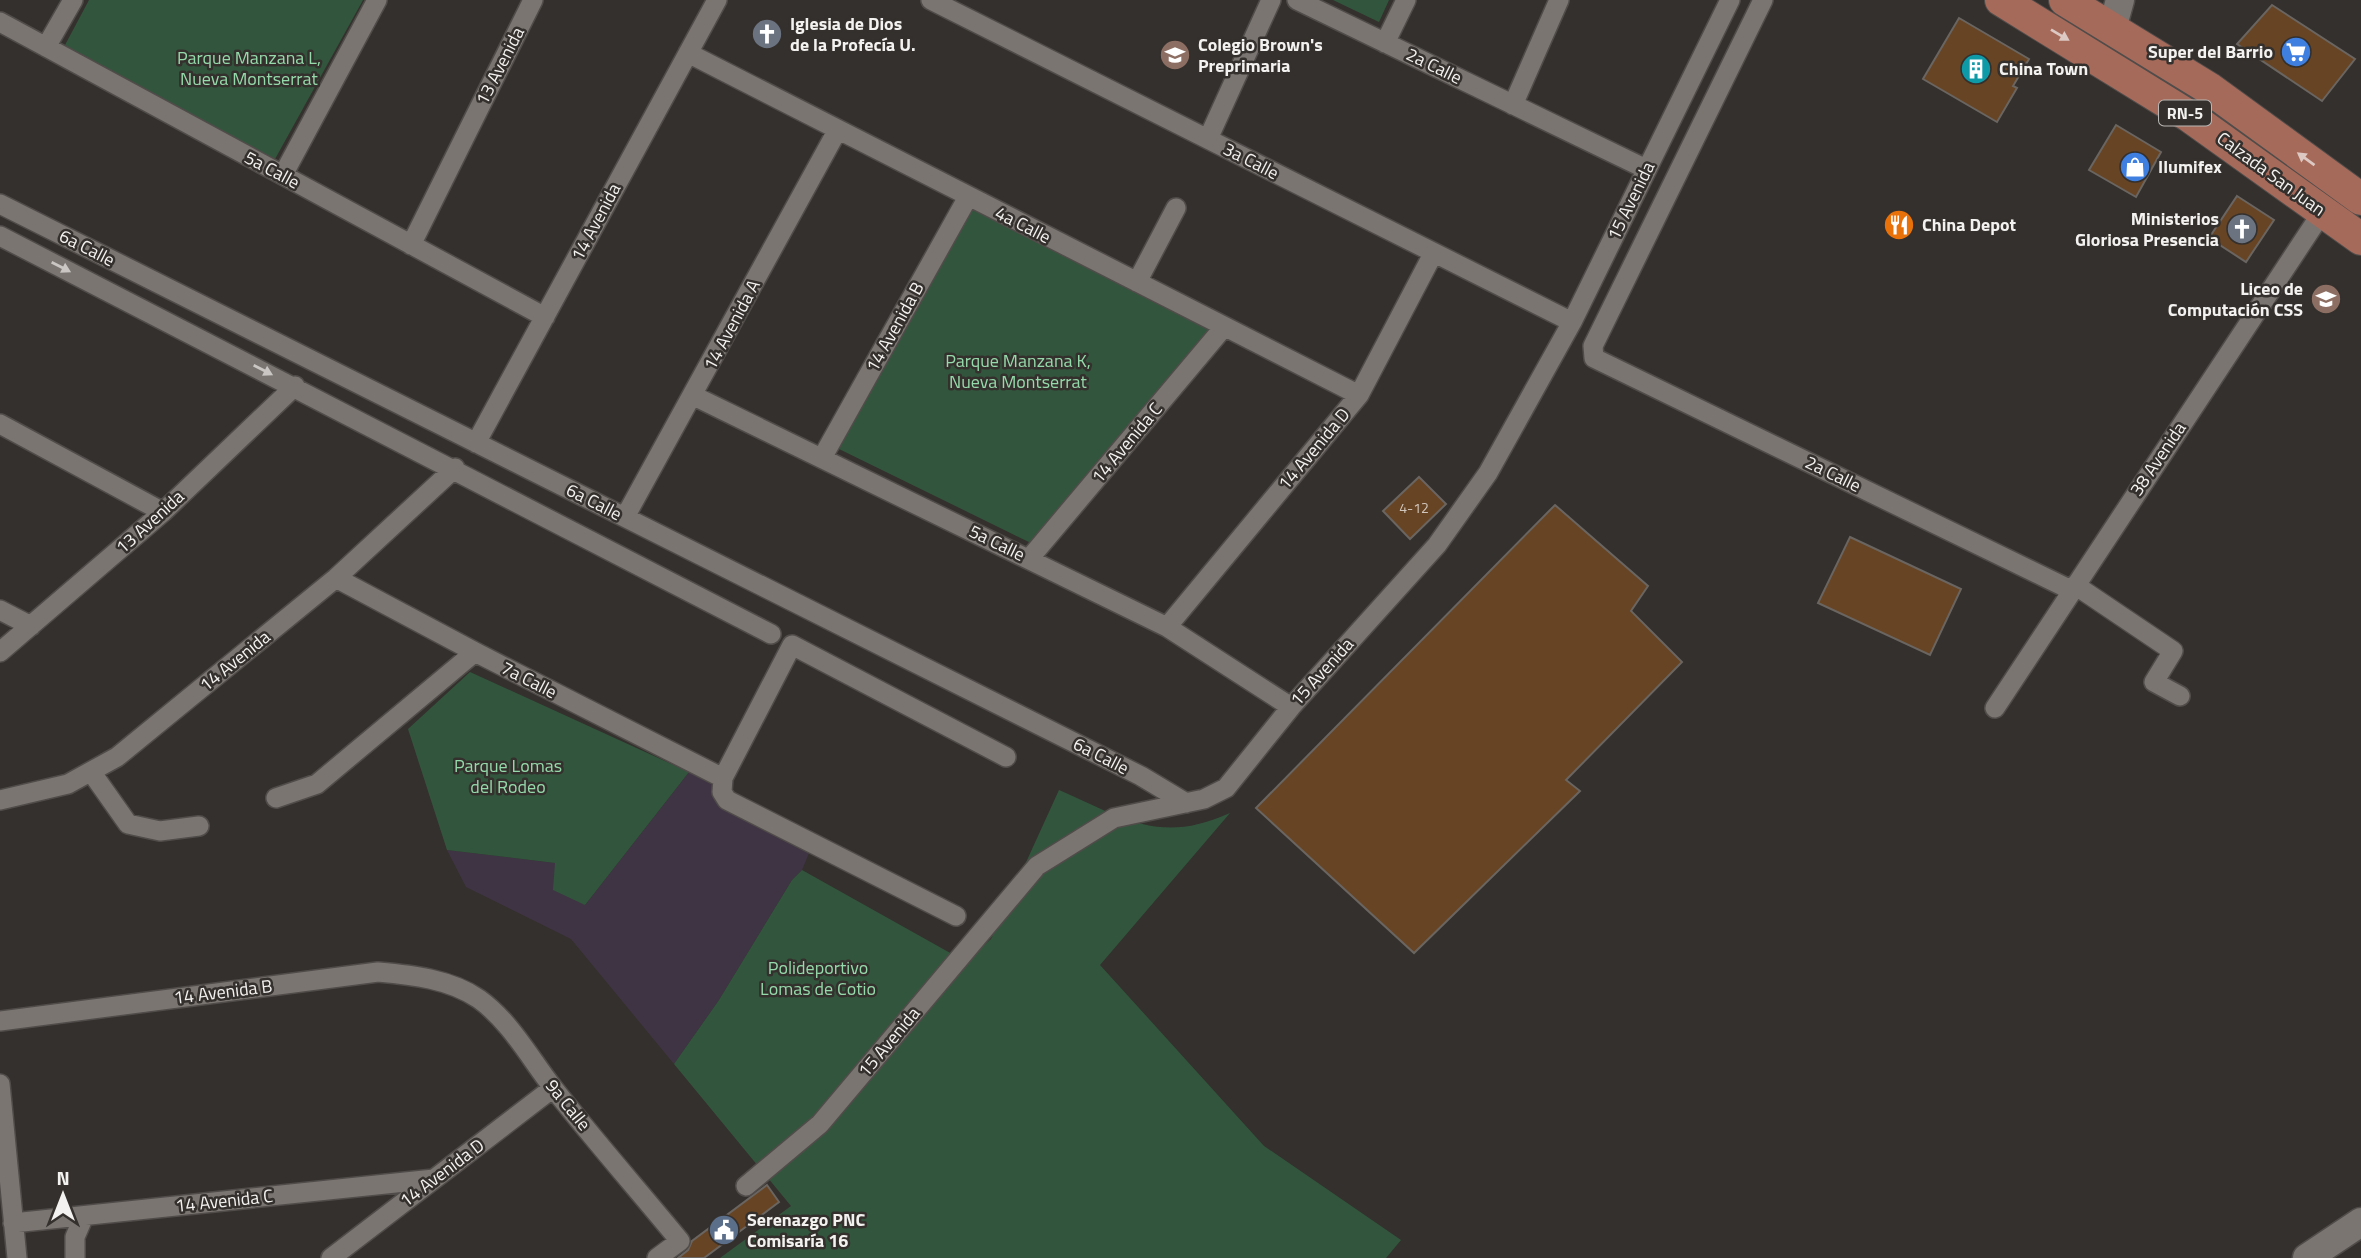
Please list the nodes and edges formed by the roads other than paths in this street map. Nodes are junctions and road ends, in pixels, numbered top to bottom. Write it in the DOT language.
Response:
graph roads {
  1 [pos="73,0"];
  2 [pos="377,0"];
  3 [pos="533,0"];
  4 [pos="717,0"];
  5 [pos="931,0"];
  6 [pos="1271,0"];
  7 [pos="1297,0"];
  8 [pos="1406,0"];
  9 [pos="1559,0"];
  10 [pos="1730,0"];
  11 [pos="1763,0"];
  12 [pos="2001,0"];
  13 [pos="2065,0"];
  14 [pos="2116,14"];
  15 [pos="0,22"];
  16 [pos="1385,43"];
  17 [pos="46,47"];
  18 [pos="688,53"];
  19 [pos="1513,105"];
  20 [pos="837,131"];
  21 [pos="1208,139"];
  22 [pos="1646,169"];
  23 [pos="282,175"];
  24 [pos="968,197"];
  25 [pos="2361,199"];
  26 [pos="0,204"];
  27 [pos="1176,208"];
  28 [pos="2323,211"];
  29 [pos="0,236"];
  30 [pos="2361,239"];
  31 [pos="411,245"];
  32 [pos="1433,254"];
  33 [pos="1137,282"];
  34 [pos="545,317"];
  35 [pos="1572,322"];
  36 [pos="1224,327"];
  37 [pos="295,386"];
  38 [pos="1359,395"];
  39 [pos="694,396"];
  40 [pos="0,424"];
  41 [pos="476,443"];
  42 [pos="822,458"];
  43 [pos="455,468"];
  44 [pos="163,512"];
  45 [pos="625,517"];
  46 [pos="1029,559"];
  47 [pos="336,578"];
  48 [pos="2073,588"];
  49 [pos="0,610"];
  50 [pos="31,626"];
  51 [pos="1167,626"];
  52 [pos="771,634"];
  53 [pos="0,652"];
  54 [pos="475,652"];
  55 [pos="2180,696"];
  56 [pos="1291,707"];
  57 [pos="1994,708"];
  58 [pos="1006,757"];
  59 [pos="92,774"];
  60 [pos="723,778"];
  61 [pos="276,798"];
  62 [pos="0,800"];
  63 [pos="1186,803"];
  64 [pos="199,826"];
  65 [pos="956,916"];
  66 [pos="446,983"];
  67 [pos="0,1021"];
  68 [pos="0,1084"];
  69 [pos="554,1088"];
  70 [pos="434,1180"];
  71 [pos="746,1185"];
  72 [pos="84,1216"];
  73 [pos="2361,1222"];
  74 [pos="13,1223"];
  75 [pos="16,1258"];
  76 [pos="75,1258"];
  77 [pos="331,1258"];
  78 [pos="657,1258"];
  79 [pos="2307,1258"];
  1 -- 17 [label="street"];
  2 -- 23 [label="street"];
  3 -- 31 [label="street, 13 Avenida"];
  4 -- 18 [label="street, 14 Avenida"];
  5 -- 21 [label="street, 3a Calle"];
  6 -- 21 [label="street"];
  7 -- 16 [label="street, 2a Calle"];
  8 -- 16 [label="street"];
  9 -- 19 [label="street"];
  10 -- 22 [label="street, 15 Avenida"];
  11 -- 48 [label="street, 2a Calle"];
  12 -- 28 [label="main road, Calzada San Juan / RN-5, one-way"];
  13 -- 14 [label="main road, Calzada San Juan / RN-5"];
  25 -- 14 [label="main road, Calzada San Juan / RN-5, one-way"];
  15 -- 17 [label="street, 5a Calle"];
  16 -- 19 [label="street, 2a Calle"];
  17 -- 23 [label="street, 5a Calle"];
  18 -- 20 [label="street, 4a Calle"];
  18 -- 34 [label="street, 14 Avenida"];
  19 -- 22 [label="street, 2a Calle"];
  20 -- 24 [label="street, 4a Calle"];
  20 -- 39 [label="street, 14 Avenida A"];
  21 -- 32 [label="street, 3a Calle"];
  22 -- 35 [label="street, 15 Avenida"];
  23 -- 31 [label="street, 5a Calle"];
  24 -- 33 [label="street, 4a Calle"];
  24 -- 42 [label="street, 14 Avenida B"];
  26 -- 41 [label="street, 6a Calle"];
  27 -- 33 [label="street"];
  28 -- 30 [label="main road, Calzada San Juan / RN-5"];
  28 -- 48 [label="street, 38 Avenida"];
  29 -- 37 [label="street, 6a Calle, one-way"];
  31 -- 34 [label="street, 5a Calle"];
  32 -- 35 [label="street, 3a Calle"];
  32 -- 38 [label="street, 14 Avenida D"];
  33 -- 36 [label="street, 4a Calle"];
  34 -- 41 [label="street, 14 Avenida"];
  35 -- 56 [label="street, 15 Avenida"];
  36 -- 38 [label="street, 4a Calle"];
  36 -- 46 [label="street, 14 Avenida C"];
  37 -- 43 [label="street, 6a Calle"];
  37 -- 44 [label="street, 13 Avenida"];
  38 -- 51 [label="street, 14 Avenida D"];
  39 -- 42 [label="street, 5a Calle"];
  39 -- 45 [label="street, 14 Avenida A"];
  40 -- 44 [label="street"];
  41 -- 45 [label="street, 6a Calle"];
  42 -- 46 [label="street, 5a Calle"];
  43 -- 47 [label="street, 14 Avenida"];
  43 -- 52 [label="street, 6a Calle"];
  44 -- 50 [label="street, 13 Avenida"];
  45 -- 63 [label="street, 6a Calle"];
  46 -- 51 [label="street, 5a Calle"];
  47 -- 54 [label="street, 7a Calle"];
  47 -- 59 [label="street, 14 Avenida"];
  48 -- 55 [label="street, 2a Calle"];
  48 -- 57 [label="street, 38 Avenida"];
  49 -- 50 [label="street"];
  50 -- 53 [label="street, 13 Avenida"];
  51 -- 56 [label="street, 5a Calle"];
  54 -- 60 [label="street, 7a Calle"];
  54 -- 61 [label="street"];
  56 -- 63 [label="street, 15 Avenida"];
  58 -- 60 [label="street"];
  59 -- 62 [label="street, 14 Avenida"];
  59 -- 64 [label="street"];
  60 -- 65 [label="street"];
  63 -- 71 [label="street, 15 Avenida"];
  66 -- 67 [label="street, 14 Avenida B"];
  66 -- 69 [label="street, 9a Calle"];
  68 -- 74 [label="street"];
  69 -- 70 [label="street, 14 Avenida D"];
  69 -- 78 [label="street, 9a Calle"];
  70 -- 72 [label="street, 14 Avenida C"];
  70 -- 77 [label="street, 14 Avenida D"];
  72 -- 74 [label="street, 14 Avenida C"];
  72 -- 76 [label="street"];
  73 -- 79 [label="street"];
  74 -- 75 [label="street"];
}
